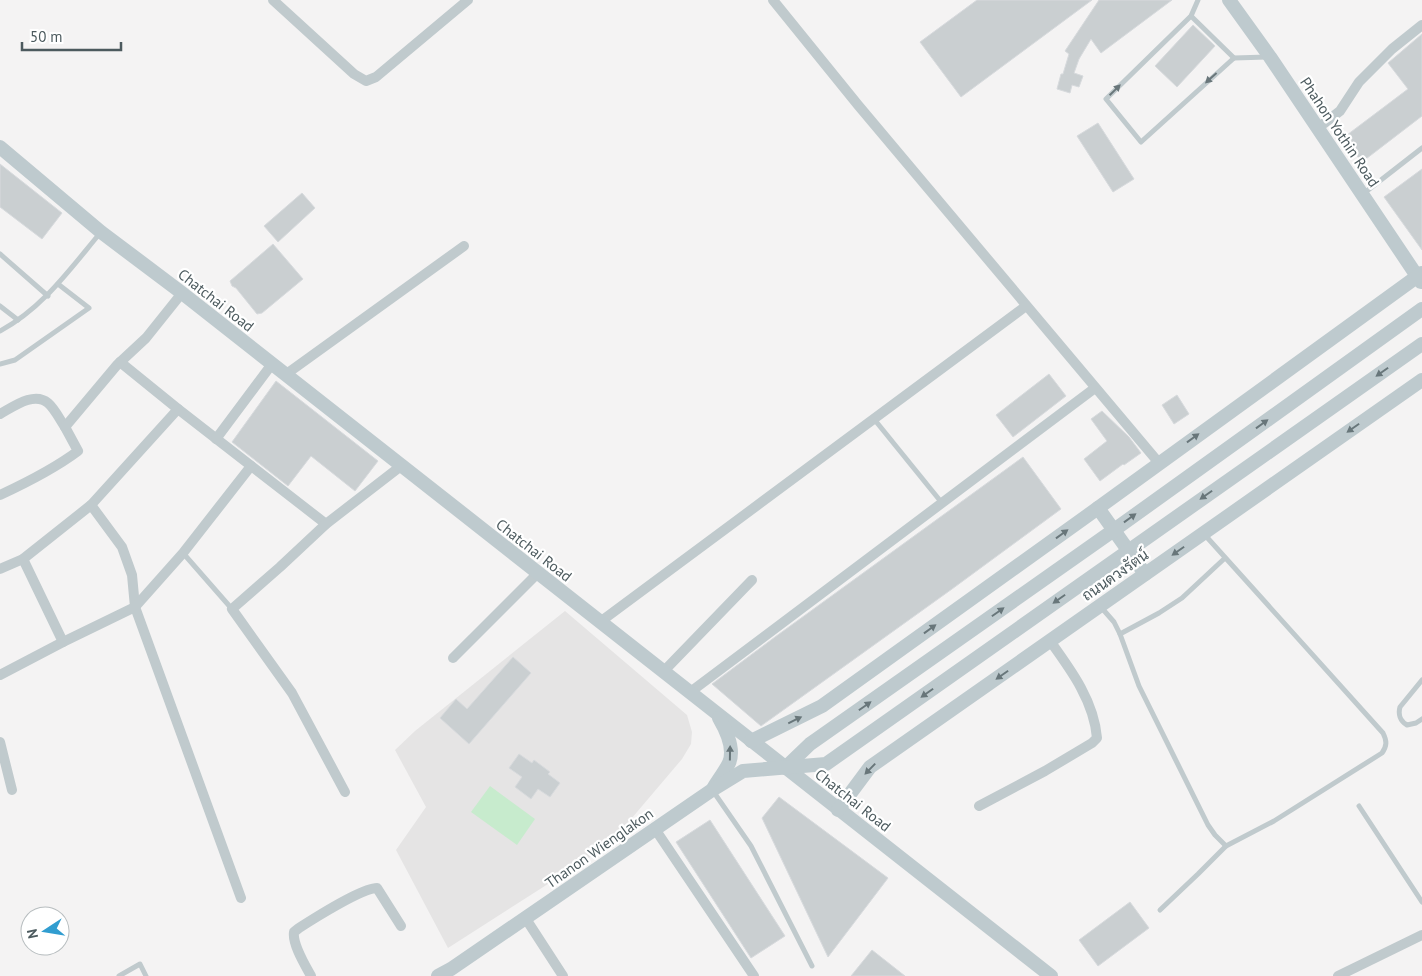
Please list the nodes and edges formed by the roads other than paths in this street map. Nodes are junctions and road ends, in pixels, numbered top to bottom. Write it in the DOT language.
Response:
graph roads {
  1 [pos="273,0"];
  2 [pos="468,0"];
  3 [pos="773,0"];
  4 [pos="1198,0"];
  5 [pos="1229,0"];
  6 [pos="1191,16"];
  7 [pos="1422,25"];
  8 [pos="1270,57"];
  9 [pos="1234,58"];
  10 [pos="1318,128"];
  11 [pos="0,147"];
  12 [pos="1422,148"];
  13 [pos="1363,194"];
  14 [pos="101,232"];
  15 [pos="464,246"];
  16 [pos="0,254"];
  17 [pos="1420,277"];
  18 [pos="58,284"];
  19 [pos="182,293"];
  20 [pos="48,296"];
  21 [pos="0,306"];
  22 [pos="1026,306"];
  23 [pos="1422,309"];
  24 [pos="18,320"];
  25 [pos="0,331"];
  26 [pos="1422,344"];
  27 [pos="120,362"];
  28 [pos="0,364"];
  29 [pos="272,364"];
  30 [pos="285,375"];
  31 [pos="1422,380"];
  32 [pos="1095,388"];
  33 [pos="178,409"];
  34 [pos="0,414"];
  35 [pos="874,418"];
  36 [pos="64,426"];
  37 [pos="216,438"];
  38 [pos="1159,463"];
  39 [pos="252,466"];
  40 [pos="400,466"];
  41 [pos="0,495"];
  42 [pos="942,503"];
  43 [pos="92,505"];
  44 [pos="1098,508"];
  45 [pos="326,524"];
  46 [pos="1114,530"];
  47 [pos="1204,533"];
  48 [pos="1128,551"];
  49 [pos="183,553"];
  50 [pos="1226,558"];
  51 [pos="23,559"];
  52 [pos="0,569"];
  53 [pos="538,573"];
  54 [pos="1144,574"];
  55 [pos="752,580"];
  56 [pos="1100,606"];
  57 [pos="135,607"];
  58 [pos="232,609"];
  59 [pos="600,622"];
  60 [pos="1120,634"];
  61 [pos="1050,641"];
  62 [pos="63,642"];
  63 [pos="452,658"];
  64 [pos="663,672"];
  65 [pos="0,675"];
  66 [pos="1422,680"];
  67 [pos="690,692"];
  68 [pos="718,714"];
  69 [pos="1422,719"];
  70 [pos="752,741"];
  71 [pos="0,742"];
  72 [pos="785,768"];
  73 [pos="12,790"];
  74 [pos="712,790"];
  75 [pos="345,792"];
  76 [pos="978,806"];
  77 [pos="1359,806"];
  78 [pos="838,810"];
  79 [pos="655,829"];
  80 [pos="1226,846"];
  81 [pos="240,898"];
  82 [pos="1422,902"];
  83 [pos="1160,910"];
  84 [pos="526,919"];
  85 [pos="401,926"];
  86 [pos="1422,935"];
  87 [pos="812,966"];
  88 [pos="453,973"];
  89 [pos="119,976"];
  90 [pos="146,976"];
  91 [pos="311,976"];
  92 [pos="438,976"];
  93 [pos="564,976"];
  94 [pos="754,976"];
  95 [pos="1051,976"];
  96 [pos="1338,976"];
  1 -- 2 [label="street"];
  3 -- 22 [label="street"];
  4 -- 6 [label="lane"];
  5 -- 8 [label="main road, Phahon Yothin Road"];
  6 -- 9 [label="lane"];
  9 -- 6 [label="lane, one-way"];
  7 -- 10 [label="street"];
  8 -- 9 [label="lane"];
  8 -- 10 [label="main road, Phahon Yothin Road"];
  10 -- 13 [label="main road, Phahon Yothin Road"];
  11 -- 14 [label="main road, Chatchai Road"];
  12 -- 13 [label="lane"];
  13 -- 17 [label="main road, Phahon Yothin Road"];
  14 -- 18 [label="lane"];
  14 -- 19 [label="main road, Chatchai Road"];
  15 -- 30 [label="street"];
  16 -- 20 [label="lane"];
  38 -- 17 [label="main road, one-way"];
  18 -- 20 [label="lane"];
  18 -- 28 [label="lane"];
  19 -- 27 [label="street"];
  19 -- 29 [label="main road, Chatchai Road"];
  20 -- 24 [label="lane"];
  21 -- 24 [label="lane"];
  22 -- 32 [label="street"];
  22 -- 35 [label="street"];
  46 -- 23 [label="main road, one-way"];
  24 -- 25 [label="lane"];
  26 -- 48 [label="main road, Thanon Wienglakon, one-way"];
  27 -- 33 [label="street"];
  27 -- 36 [label="street"];
  29 -- 30 [label="main road, Chatchai Road"];
  29 -- 37 [label="street"];
  30 -- 40 [label="main road, Chatchai Road"];
  31 -- 47 [label="main road, ถนนดวงรัตน์, one-way"];
  32 -- 38 [label="street"];
  32 -- 42 [label="street"];
  33 -- 37 [label="street"];
  33 -- 43 [label="street"];
  34 -- 36 [label="street"];
  35 -- 42 [label="lane"];
  35 -- 59 [label="street"];
  36 -- 41 [label="street"];
  37 -- 39 [label="street"];
  38 -- 44 [label="main road"];
  39 -- 45 [label="street"];
  39 -- 49 [label="street"];
  40 -- 45 [label="street"];
  40 -- 53 [label="main road, Chatchai Road"];
  42 -- 67 [label="street"];
  43 -- 51 [label="street"];
  43 -- 57 [label="street"];
  44 -- 46 [label="main road"];
  70 -- 44 [label="main road, one-way"];
  45 -- 58 [label="street"];
  46 -- 48 [label="main road"];
  72 -- 46 [label="main road, one-way"];
  47 -- 50 [label="lane"];
  47 -- 54 [label="main road, ถนนดวงรัตน์, one-way"];
  48 -- 54 [label="main road"];
  48 -- 72 [label="main road, Thanon Wienglakon, one-way"];
  49 -- 57 [label="street"];
  49 -- 58 [label="lane"];
  50 -- 60 [label="lane"];
  50 -- 80 [label="lane"];
  51 -- 52 [label="street"];
  51 -- 62 [label="street"];
  53 -- 59 [label="main road, Chatchai Road"];
  53 -- 63 [label="street"];
  54 -- 56 [label="main road, ถนนดวงรัตน์"];
  55 -- 64 [label="street"];
  56 -- 60 [label="lane"];
  56 -- 61 [label="main road, ถนนดวงรัตน์"];
  57 -- 62 [label="street"];
  57 -- 81 [label="street"];
  58 -- 75 [label="street"];
  59 -- 64 [label="main road, Chatchai Road"];
  60 -- 80 [label="lane"];
  61 -- 76 [label="street"];
  61 -- 78 [label="main road, ถนนดวงรัตน์, one-way"];
  62 -- 65 [label="street"];
  64 -- 67 [label="main road, Chatchai Road"];
  66 -- 69 [label="lane"];
  67 -- 68 [label="main road, Chatchai Road"];
  68 -- 70 [label="main road, Chatchai Road"];
  74 -- 68 [label="main road, one-way"];
  70 -- 72 [label="main road, Chatchai Road"];
  71 -- 73 [label="street"];
  72 -- 74 [label="main road, Thanon Wienglakon"];
  72 -- 78 [label="main road, Chatchai Road"];
  74 -- 79 [label="main road, Thanon Wienglakon"];
  74 -- 87 [label="lane"];
  77 -- 82 [label="lane"];
  78 -- 95 [label="main road, Chatchai Road"];
  79 -- 84 [label="main road, Thanon Wienglakon"];
  79 -- 94 [label="street"];
  80 -- 83 [label="lane"];
  84 -- 88 [label="main road, Thanon Wienglakon"];
  84 -- 93 [label="street"];
  85 -- 91 [label="street"];
  86 -- 96 [label="street"];
  88 -- 92 [label="main road, Thanon Wienglakon"];
  89 -- 90 [label="lane"];
}
